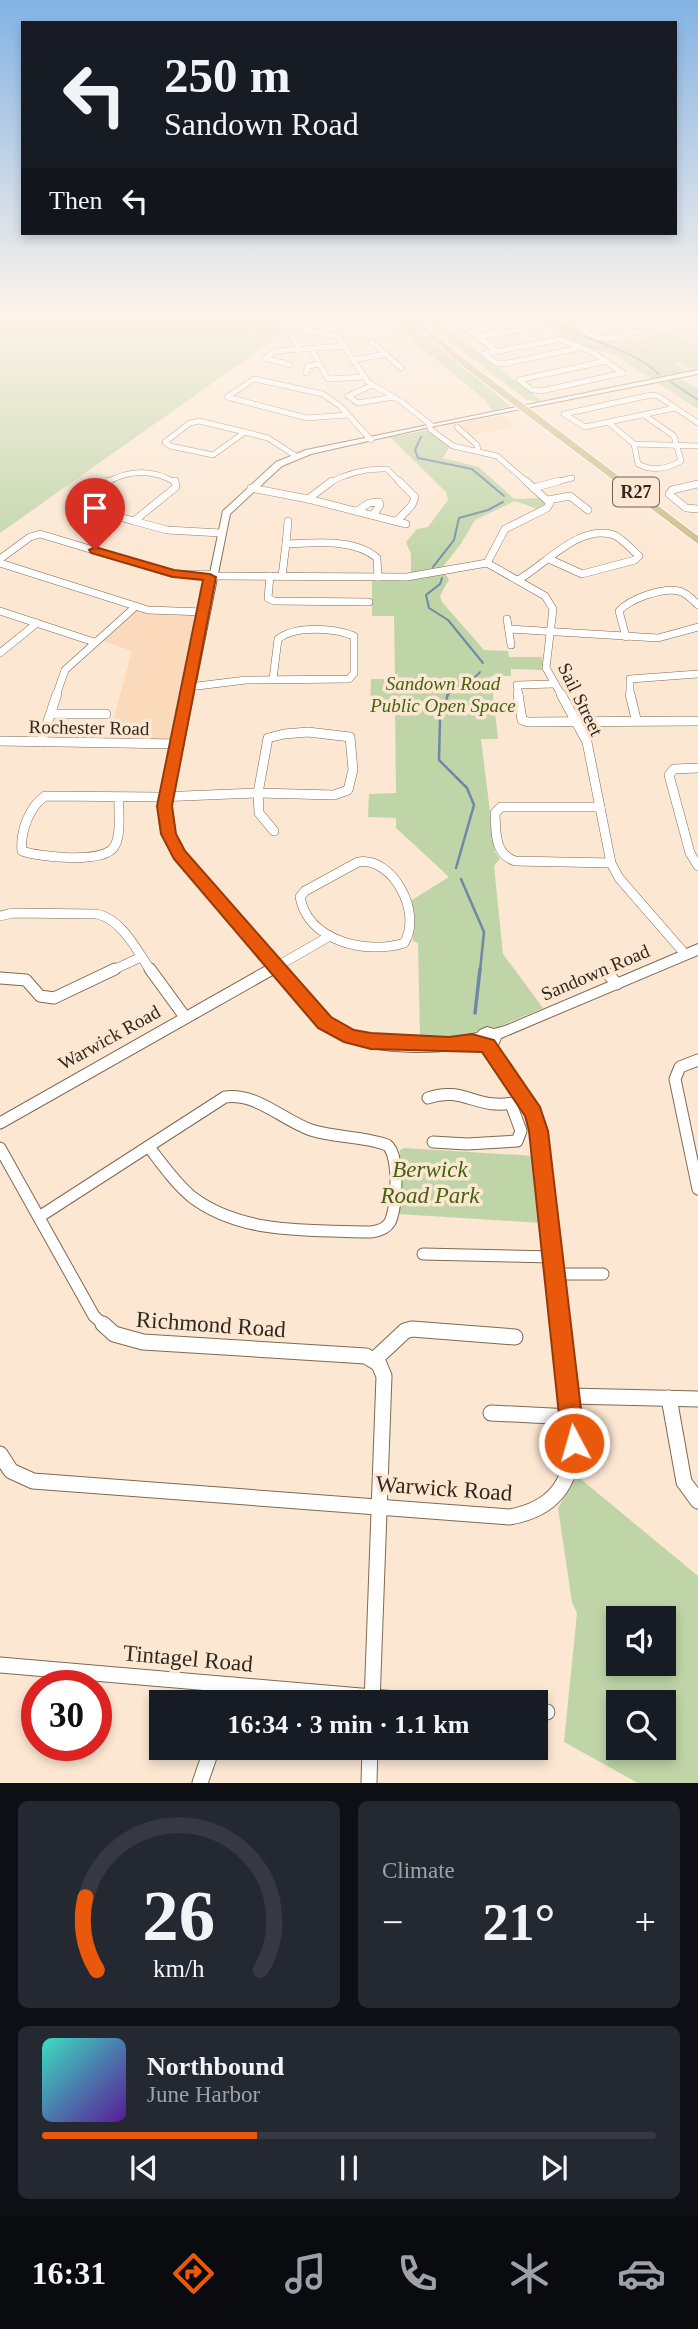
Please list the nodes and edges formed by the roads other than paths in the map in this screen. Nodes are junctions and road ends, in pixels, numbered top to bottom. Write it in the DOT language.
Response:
graph roads {
  1 [pos="238,400"];
  2 [pos="330,400"];
  3 [pos="353,400"];
  4 [pos="374,400"];
  5 [pos="398,400"];
  6 [pos="515,400"];
  7 [pos="562,400"];
  8 [pos="626,400"];
  9 [pos="664,400"];
  10 [pos="525,408"];
  11 [pos="675,408"];
  12 [pos="346,415"];
  13 [pos="644,415"];
  14 [pos="609,423"];
  15 [pos="698,423"];
  16 [pos="431,427"];
  17 [pos="457,427"];
  18 [pos="245,432"];
  19 [pos="371,440"];
  20 [pos="634,443"];
  21 [pos="572,445"];
  22 [pos="677,445"];
  23 [pos="698,446"];
  24 [pos="478,451"];
  25 [pos="296,456"];
  26 [pos="572,478"];
  27 [pos="698,484"];
  28 [pos="251,488"];
  29 [pos="533,488"];
  30 [pos="307,499"];
  31 [pos="548,500"];
  32 [pos="698,509"];
  33 [pos="588,510"];
  34 [pos="357,511"];
  35 [pos="373,515"];
  36 [pos="134,521"];
  37 [pos="397,521"];
  38 [pos="288,522"];
  39 [pos="406,524"];
  40 [pos="220,533"];
  41 [pos="698,541"];
  42 [pos="286,544"];
  43 [pos="698,548"];
  44 [pos="550,559"];
  45 [pos="0,561"];
  46 [pos="487,563"];
  47 [pos="212,575"];
  48 [pos="270,576"];
  49 [pos="282,576"];
  50 [pos="378,577"];
  51 [pos="518,580"];
  52 [pos="369,602"];
  53 [pos="698,605"];
  54 [pos="135,607"];
  55 [pos="0,611"];
  56 [pos="204,612"];
  57 [pos="507,619"];
  58 [pos="37,623"];
  59 [pos="698,627"];
  60 [pos="509,629"];
  61 [pos="550,630"];
  62 [pos="626,637"];
  63 [pos="94,642"];
  64 [pos="511,645"];
  65 [pos="0,653"];
  66 [pos="698,674"];
  67 [pos="273,680"];
  68 [pos="554,684"];
  69 [pos="189,687"];
  70 [pos="51,714"];
  71 [pos="106,714"];
  72 [pos="636,719"];
  73 [pos="698,721"];
  74 [pos="577,723"];
  75 [pos="0,741"];
  76 [pos="41,742"];
  77 [pos="177,744"];
  78 [pos="698,768"];
  79 [pos="258,794"];
  80 [pos="119,797"];
  81 [pos="166,798"];
  82 [pos="600,807"];
  83 [pos="274,831"];
  84 [pos="611,863"];
  85 [pos="698,866"];
  86 [pos="0,916"];
  87 [pos="328,937"];
  88 [pos="692,951"];
  89 [pos="141,957"];
  90 [pos="276,968"];
  91 [pos="0,978"];
  92 [pos="185,1017"];
  93 [pos="490,1041"];
  94 [pos="698,1060"];
  95 [pos="428,1098"];
  96 [pos="525,1099"];
  97 [pos="511,1104"];
  98 [pos="0,1123"];
  99 [pos="433,1142"];
  100 [pos="149,1147"];
  101 [pos="0,1148"];
  102 [pos="698,1189"];
  103 [pos="39,1217"];
  104 [pos="423,1254"];
  105 [pos="553,1257"];
  106 [pos="555,1273"];
  107 [pos="603,1274"];
  108 [pos="515,1337"];
  109 [pos="374,1360"];
  110 [pos="569,1396"];
  111 [pos="669,1398"];
  112 [pos="698,1399"];
  113 [pos="491,1413"];
  114 [pos="571,1417"];
  115 [pos="0,1454"];
  116 [pos="698,1500"];
  117 [pos="379,1507"];
  118 [pos="0,1665"];
  119 [pos="233,1685"];
  120 [pos="231,1690"];
  121 [pos="279,1690"];
  122 [pos="372,1690"];
  123 [pos="208,1760"];
  124 [pos="370,1760"];
  125 [pos="200,1783"];
  126 [pos="369,1783"];
  1 -- 12 [label="street"];
  2 -- 12 [label="street"];
  3 -- 4 [label="street"];
  5 -- 16 [label="street"];
  6 -- 10 [label="main road, R27"];
  7 -- 10 [label="street, Sandown Road"];
  8 -- 14 [label="street"];
  9 -- 11 [label="street"];
  10 -- 16 [label="street, Sandown Road"];
  10 -- 21 [label="main road, R27"];
  11 -- 13 [label="street"];
  11 -- 15 [label="street"];
  12 -- 19 [label="street"];
  13 -- 14 [label="street"];
  13 -- 22 [label="street"];
  14 -- 20 [label="street"];
  16 -- 19 [label="street, Sandown Road"];
  16 -- 24 [label="street"];
  17 -- 24 [label="street"];
  18 -- 18 [label="street"];
  18 -- 25 [label="street"];
  19 -- 25 [label="street, Sandown Road"];
  20 -- 22 [label="street"];
  20 -- 22 [label="street"];
  21 -- 41 [label="main road, R27"];
  21 -- 43 [label="main road, R27"];
  22 -- 23 [label="street"];
  24 -- 29 [label="street"];
  25 -- 28 [label="street, Sandown Road"];
  26 -- 29 [label="street"];
  27 -- 32 [label="street"];
  28 -- 30 [label="street"];
  28 -- 40 [label="street, Sandown Road"];
  29 -- 31 [label="street"];
  30 -- 34 [label="street"];
  30 -- 37 [label="street"];
  31 -- 33 [label="street"];
  31 -- 46 [label="street"];
  34 -- 35 [label="street"];
  34 -- 35 [label="street"];
  35 -- 37 [label="street"];
  36 -- 36 [label="street"];
  36 -- 40 [label="street"];
  37 -- 39 [label="street"];
  38 -- 42 [label="street"];
  40 -- 47 [label="street, Sandown Road"];
  42 -- 49 [label="street"];
  42 -- 50 [label="street"];
  44 -- 44 [label="street"];
  44 -- 51 [label="street"];
  45 -- 47 [label="street"];
  45 -- 54 [label="street"];
  46 -- 50 [label="street"];
  46 -- 51 [label="street, Sail Street"];
  47 -- 48 [label="street"];
  47 -- 56 [label="street, Sandown Road"];
  48 -- 49 [label="street"];
  48 -- 52 [label="street"];
  49 -- 50 [label="street"];
  51 -- 61 [label="street, Sail Street"];
  53 -- 62 [label="street"];
  54 -- 56 [label="street"];
  54 -- 63 [label="street"];
  55 -- 58 [label="street"];
  56 -- 69 [label="street, Sandown Road"];
  57 -- 60 [label="street"];
  58 -- 63 [label="street"];
  58 -- 65 [label="street"];
  59 -- 62 [label="street"];
  60 -- 61 [label="street"];
  60 -- 64 [label="street"];
  61 -- 62 [label="street"];
  61 -- 68 [label="street, Sail Street"];
  63 -- 70 [label="street"];
  66 -- 72 [label="street"];
  67 -- 67 [label="street"];
  67 -- 69 [label="street"];
  68 -- 74 [label="street, Sail Street"];
  68 -- 74 [label="street"];
  69 -- 77 [label="street, Sandown Road"];
  70 -- 71 [label="street"];
  70 -- 76 [label="street"];
  72 -- 73 [label="street"];
  72 -- 74 [label="street"];
  74 -- 82 [label="street, Sail Street"];
  75 -- 76 [label="street, Rochester Road"];
  76 -- 77 [label="street, Rochester Road"];
  77 -- 81 [label="street, Sandown Road"];
  78 -- 85 [label="street"];
  79 -- 79 [label="street"];
  79 -- 81 [label="street"];
  79 -- 83 [label="street"];
  80 -- 80 [label="street"];
  80 -- 81 [label="street"];
  81 -- 90 [label="street, Sandown Road"];
  82 -- 84 [label="street, Sail Street"];
  82 -- 84 [label="street"];
  84 -- 88 [label="street, Sail Street"];
  86 -- 89 [label="street"];
  87 -- 87 [label="street"];
  87 -- 90 [label="street, Warwick Road"];
  88 -- 93 [label="street, Sandown Road"];
  89 -- 91 [label="street"];
  89 -- 92 [label="street"];
  90 -- 92 [label="street, Warwick Road"];
  90 -- 93 [label="street, Sandown Road"];
  92 -- 98 [label="street, Warwick Road"];
  93 -- 96 [label="street, Warwick Road"];
  94 -- 102 [label="street"];
  95 -- 97 [label="street"];
  96 -- 97 [label="street"];
  96 -- 105 [label="street, Warwick Road"];
  97 -- 99 [label="street"];
  100 -- 100 [label="street"];
  100 -- 103 [label="street"];
  101 -- 103 [label="street, Richmond Road"];
  103 -- 109 [label="street, Richmond Road"];
  104 -- 105 [label="street"];
  105 -- 106 [label="street, Warwick Road"];
  106 -- 107 [label="street"];
  106 -- 110 [label="street, Warwick Road"];
  108 -- 109 [label="street"];
  109 -- 117 [label="street"];
  110 -- 111 [label="street"];
  110 -- 114 [label="street, Warwick Road"];
  111 -- 112 [label="street"];
  111 -- 116 [label="street"];
  113 -- 114 [label="street"];
  114 -- 117 [label="street, Warwick Road"];
  115 -- 117 [label="street, Warwick Road"];
  117 -- 122 [label="street"];
  118 -- 119 [label="street, Tintagel Road"];
  119 -- 120 [label="street"];
  119 -- 121 [label="street, Tintagel Road"];
  123 -- 125 [label="street"];
  124 -- 126 [label="street"];
}
